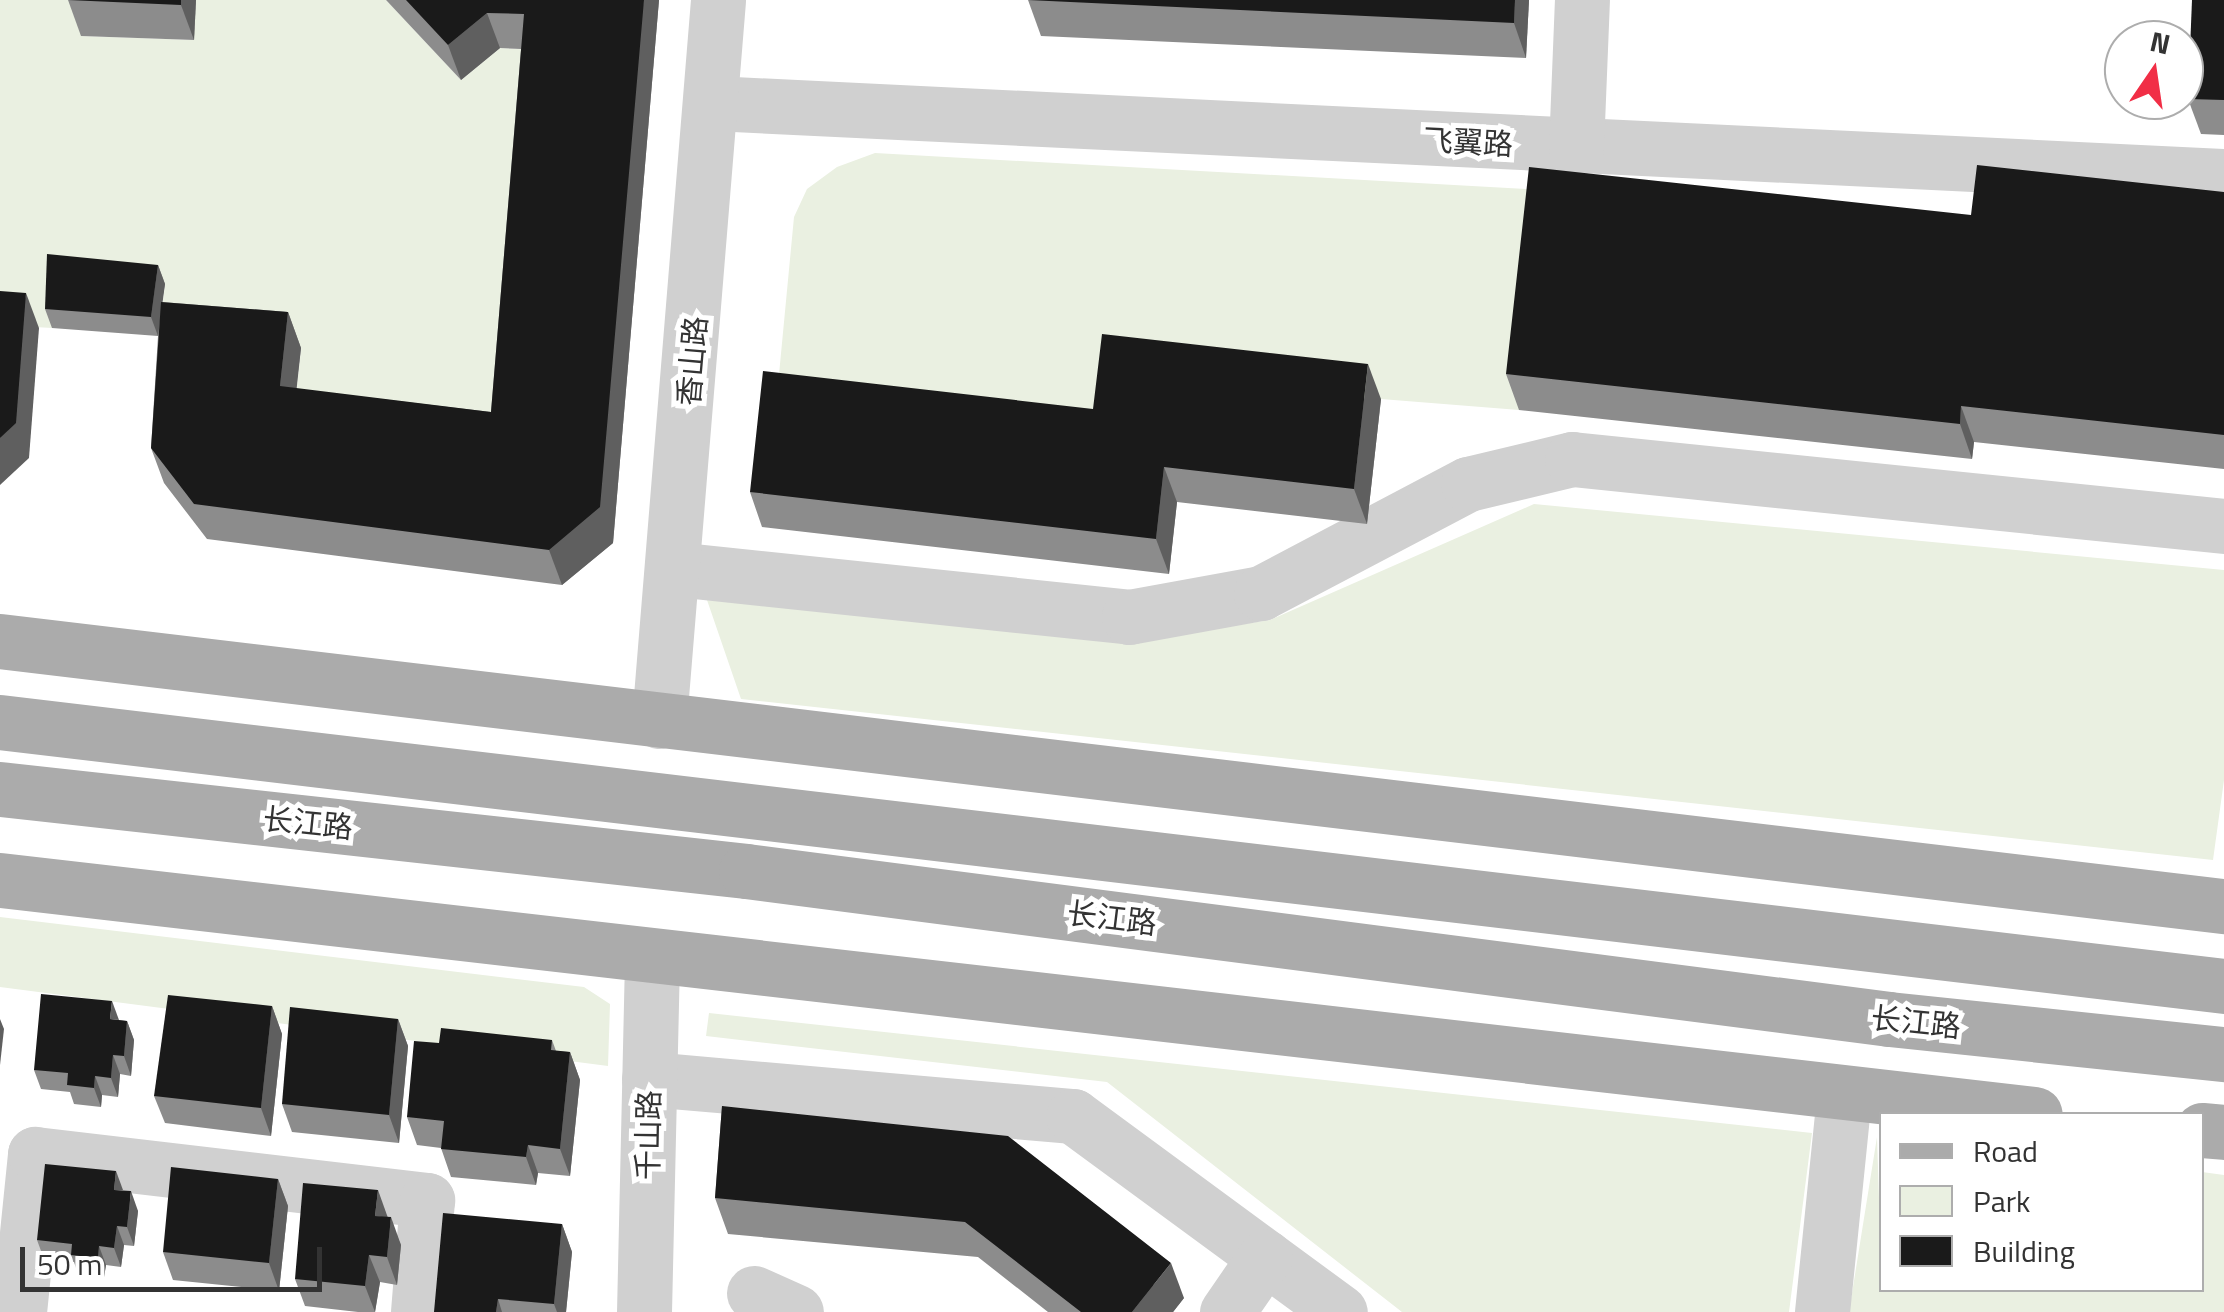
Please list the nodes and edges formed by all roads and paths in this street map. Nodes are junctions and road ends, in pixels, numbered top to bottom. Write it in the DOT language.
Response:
graph roads {
  1 [pos="718,0"];
  2 [pos="1582,0"];
  3 [pos="713,104"];
  4 [pos="1576,148"];
  5 [pos="2224,176"];
  6 [pos="2224,526"];
  7 [pos="675,569"];
  8 [pos="0,641"];
  9 [pos="659,721"];
  10 [pos="0,722"];
  11 [pos="0,789"];
  12 [pos="0,880"];
  13 [pos="2224,906"];
  14 [pos="652,959"];
  15 [pos="2224,986"];
  16 [pos="2224,1054"];
  17 [pos="649,1079"];
  18 [pos="1844,1096"];
  19 [pos="2014,1112"];
  20 [pos="1266,1257"];
  21 [pos="19,1312"];
  22 [pos="418,1312"];
  23 [pos="644,1312"];
  24 [pos="1227,1312"];
  25 [pos="1340,1312"];
  26 [pos="1822,1312"];
  1 -- 3 [label="street, 香山路"];
  2 -- 4 [label="street"];
  3 -- 4 [label="street, 飞翼路"];
  3 -- 7 [label="street, 香山路"];
  4 -- 5 [label="street, 飞翼路"];
  6 -- 7 [label="street"];
  7 -- 9 [label="street, 香山路"];
  8 -- 9 [label="main road"];
  9 -- 13 [label="main road"];
  10 -- 15 [label="main road, 长江路"];
  11 -- 16 [label="main road, 长江路"];
  12 -- 14 [label="main road"];
  14 -- 17 [label="street, 千山路"];
  14 -- 18 [label="main road"];
  17 -- 20 [label="street"];
  17 -- 23 [label="street, 千山路"];
  18 -- 19 [label="main road"];
  18 -- 26 [label="street"];
  20 -- 24 [label="street"];
  20 -- 25 [label="street"];
  21 -- 22 [label="street"];
}
